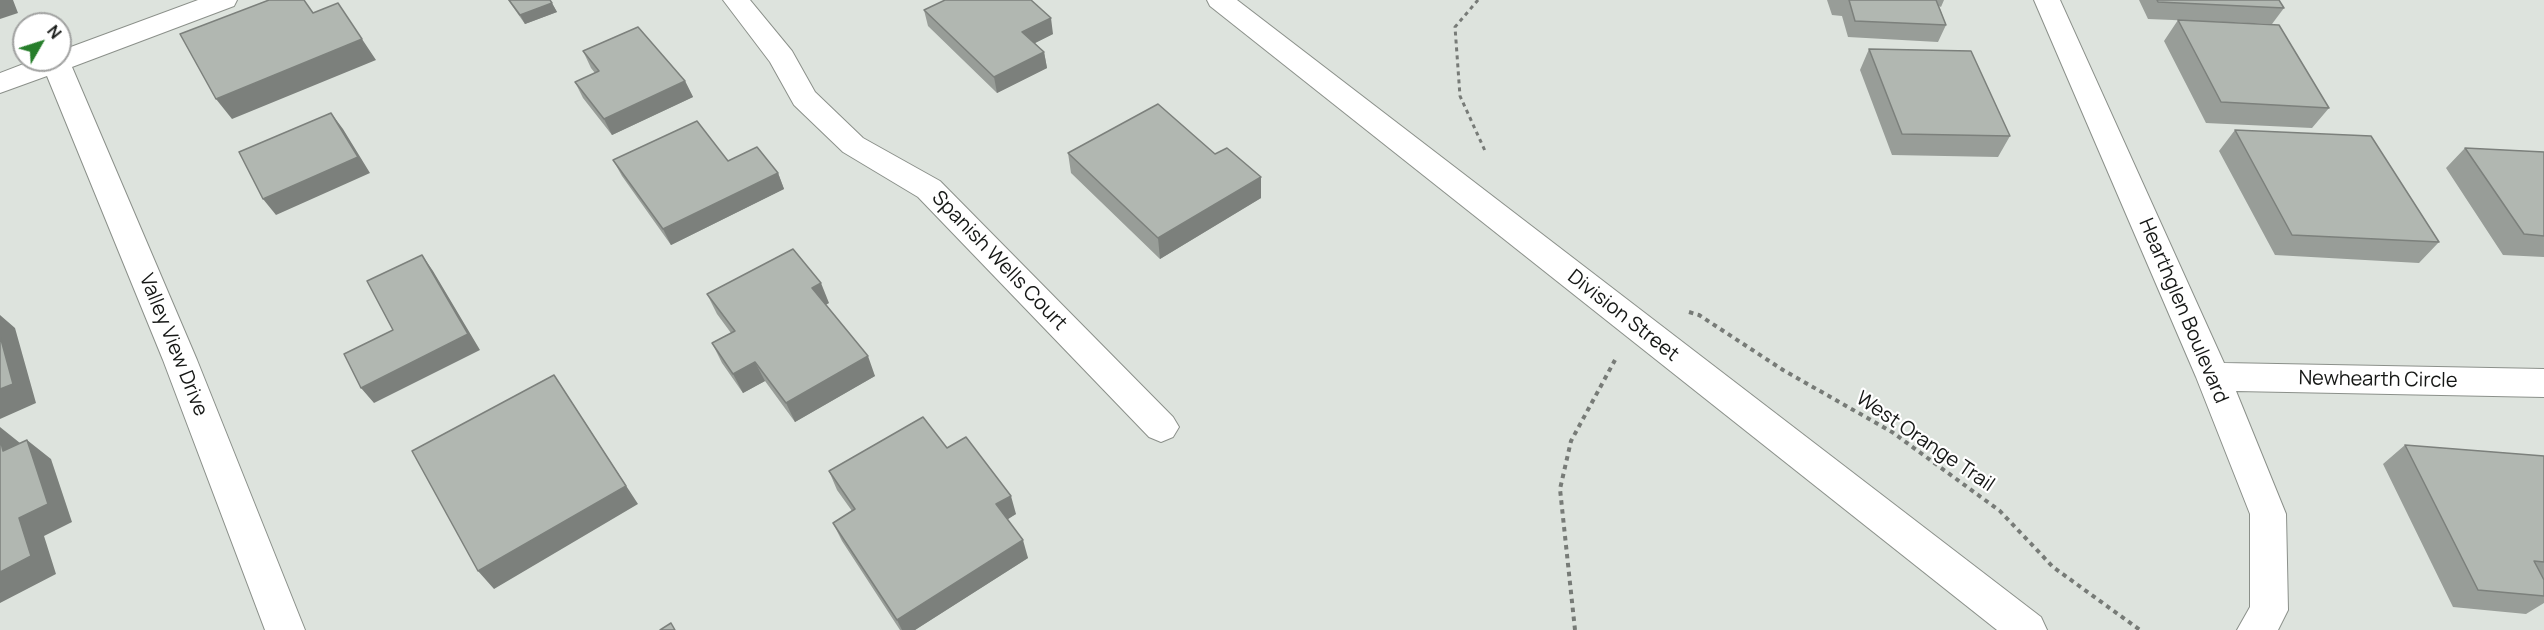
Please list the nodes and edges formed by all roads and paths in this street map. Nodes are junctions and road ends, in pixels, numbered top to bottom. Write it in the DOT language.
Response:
graph roads {
  1 [pos="224,0"];
  2 [pos="736,0"];
  3 [pos="1220,0"];
  4 [pos="1478,0"];
  5 [pos="2047,0"];
  6 [pos="72,57"];
  7 [pos="31,72"];
  8 [pos="60,72"];
  9 [pos="0,83"];
  10 [pos="1486,153"];
  11 [pos="1682,310"];
  12 [pos="1619,357"];
  13 [pos="2212,377"];
  14 [pos="2544,383"];
  15 [pos="1161,427"];
  16 [pos="285,630"];
  17 [pos="1575,630"];
  18 [pos="2027,630"];
  19 [pos="2140,630"];
  20 [pos="2257,630"];
  1 -- 6 [label="street"];
  2 -- 15 [label="street, Spanish Wells Court"];
  3 -- 18 [label="street, Division Street"];
  4 -- 10 [label="path"];
  5 -- 13 [label="street, Hearthglen Boulevard"];
  7 -- 9 [label="street"];
  8 -- 16 [label="street, Valley View Drive"];
  11 -- 19 [label="path, West Orange Trail"];
  12 -- 17 [label="path"];
  13 -- 14 [label="street, Newhearth Circle"];
  13 -- 20 [label="street, Hearthglen Boulevard"];
}
